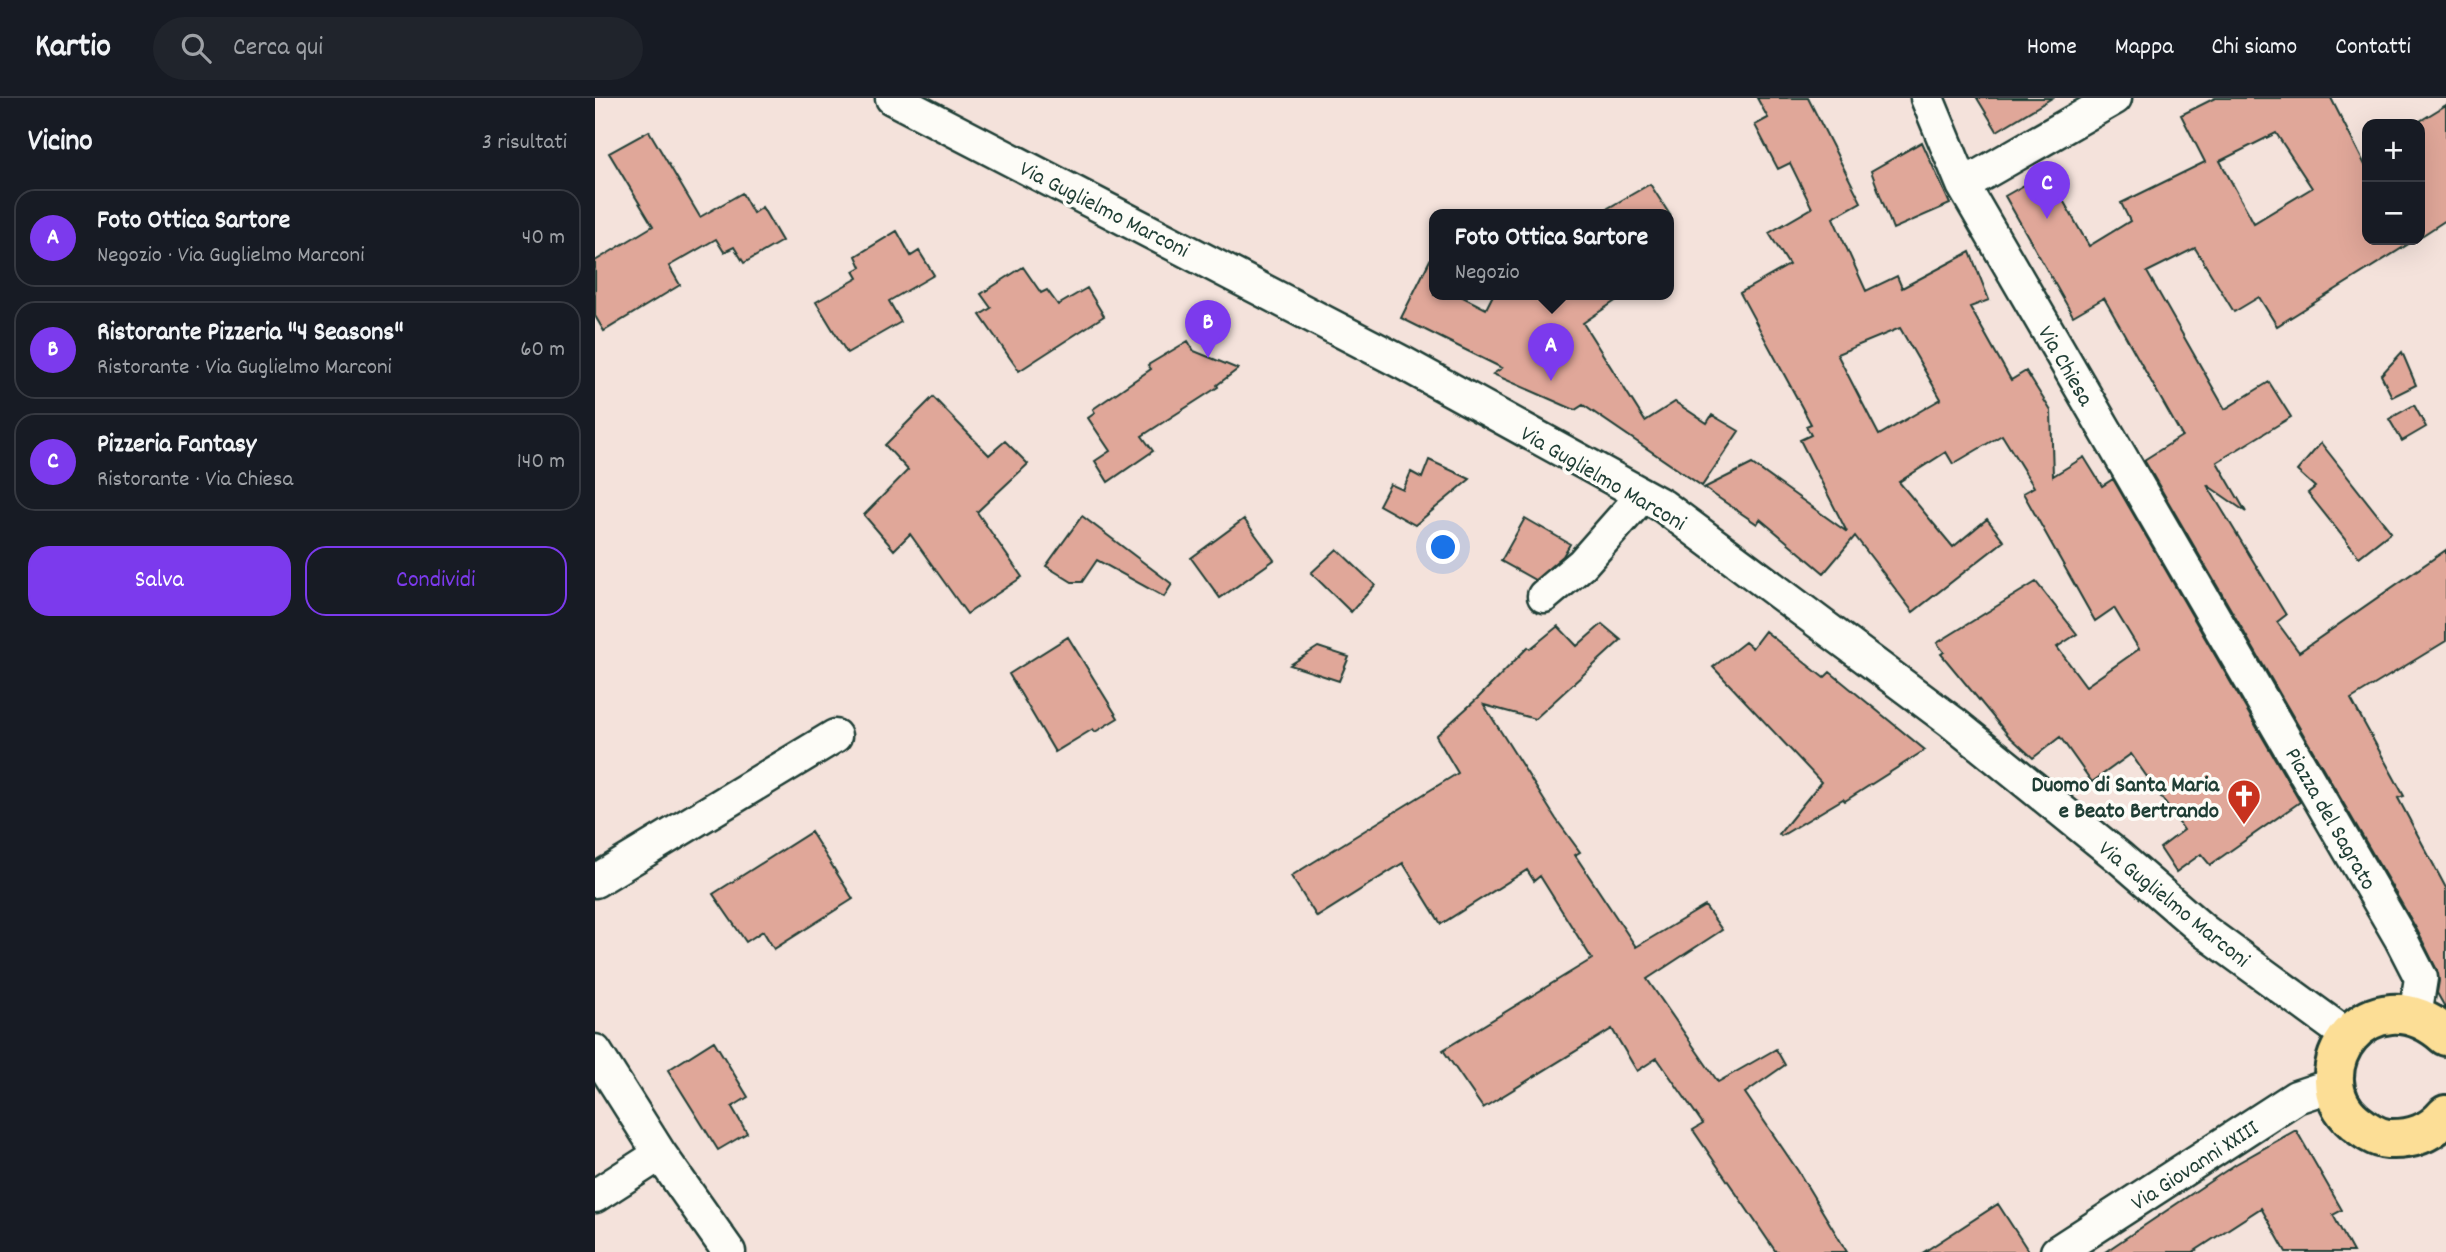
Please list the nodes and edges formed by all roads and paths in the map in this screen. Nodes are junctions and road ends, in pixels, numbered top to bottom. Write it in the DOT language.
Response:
graph roads {
  1 [pos="892,98"];
  2 [pos="1927,98"];
  3 [pos="2115,98"];
  4 [pos="1963,186"];
  5 [pos="1643,495"];
  6 [pos="1544,596"];
  7 [pos="2219,627"];
  8 [pos="835,736"];
  9 [pos="595,881"];
  10 [pos="2415,1016"];
  11 [pos="2349,1036"];
  12 [pos="2446,1036"];
  13 [pos="595,1051"];
  14 [pos="2335,1084"];
  15 [pos="2446,1115"];
  16 [pos="660,1154"];
  17 [pos="595,1196"];
  18 [pos="729,1252"];
  19 [pos="2057,1252"];
  1 -- 5 [label="street, Via Guglielmo Marconi"];
  2 -- 4 [label="street, Via Chiesa"];
  3 -- 4 [label="street"];
  4 -- 7 [label="street, Via Chiesa"];
  5 -- 6 [label="street"];
  5 -- 11 [label="street, Via Guglielmo Marconi"];
  7 -- 10 [label="street, Piazza del Sagrato"];
  8 -- 9 [label="street"];
  10 -- 11 [label="main road"];
  10 -- 12 [label="main road"];
  11 -- 14 [label="main road"];
  13 -- 16 [label="street"];
  14 -- 15 [label="main road"];
  14 -- 19 [label="street, Via Giovanni XXIII"];
  16 -- 17 [label="street"];
  16 -- 18 [label="street"];
}
